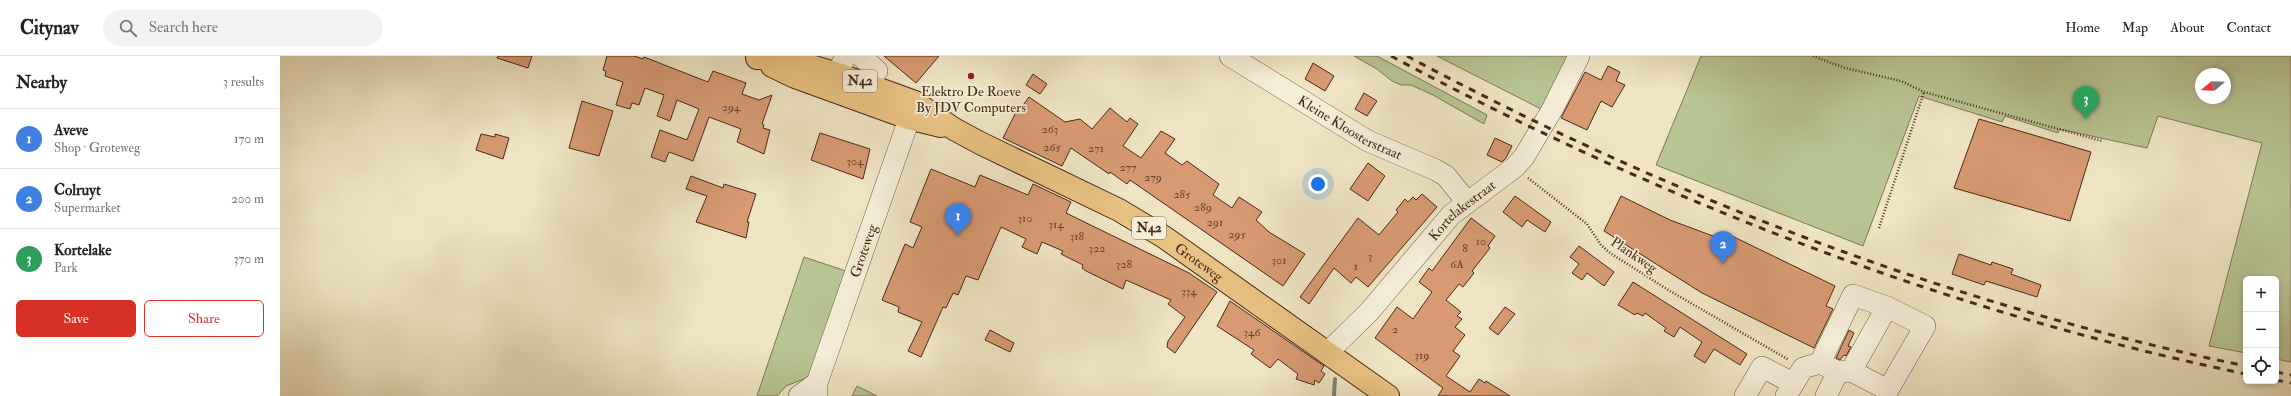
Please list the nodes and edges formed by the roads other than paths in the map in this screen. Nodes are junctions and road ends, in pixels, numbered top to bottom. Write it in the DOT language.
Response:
graph roads {
  1 [pos="861,56"];
  2 [pos="1230,56"];
  3 [pos="1579,56"];
  4 [pos="754,57"];
  5 [pos="877,71"];
  6 [pos="839,73"];
  7 [pos="912,110"];
  8 [pos="1467,202"];
  9 [pos="1887,307"];
  10 [pos="1327,354"];
  11 [pos="1837,369"];
  12 [pos="817,389"];
  13 [pos="1790,390"];
  14 [pos="799,396"];
  15 [pos="1388,396"];
  16 [pos="1745,396"];
  17 [pos="1826,396"];
  1 -- 5 [label="street"];
  2 -- 8 [label="street, Kleine Kloosterstraat"];
  3 -- 8 [label="street, Kortelakestraat"];
  4 -- 6 [label="main road, Groteweg / N42"];
  6 -- 7 [label="main road, Groteweg / N42"];
  7 -- 10 [label="main road, Groteweg / N42"];
  7 -- 12 [label="street, Groteweg"];
  8 -- 10 [label="street, Kortelakestraat"];
  9 -- 11 [label="street"];
  9 -- 11 [label="street"];
  9 -- 11 [label="street"];
  10 -- 15 [label="main road, Groteweg / N42"];
  11 -- 13 [label="street"];
  11 -- 17 [label="street"];
  12 -- 14 [label="street, Groteweg"];
  13 -- 16 [label="street"];
}
